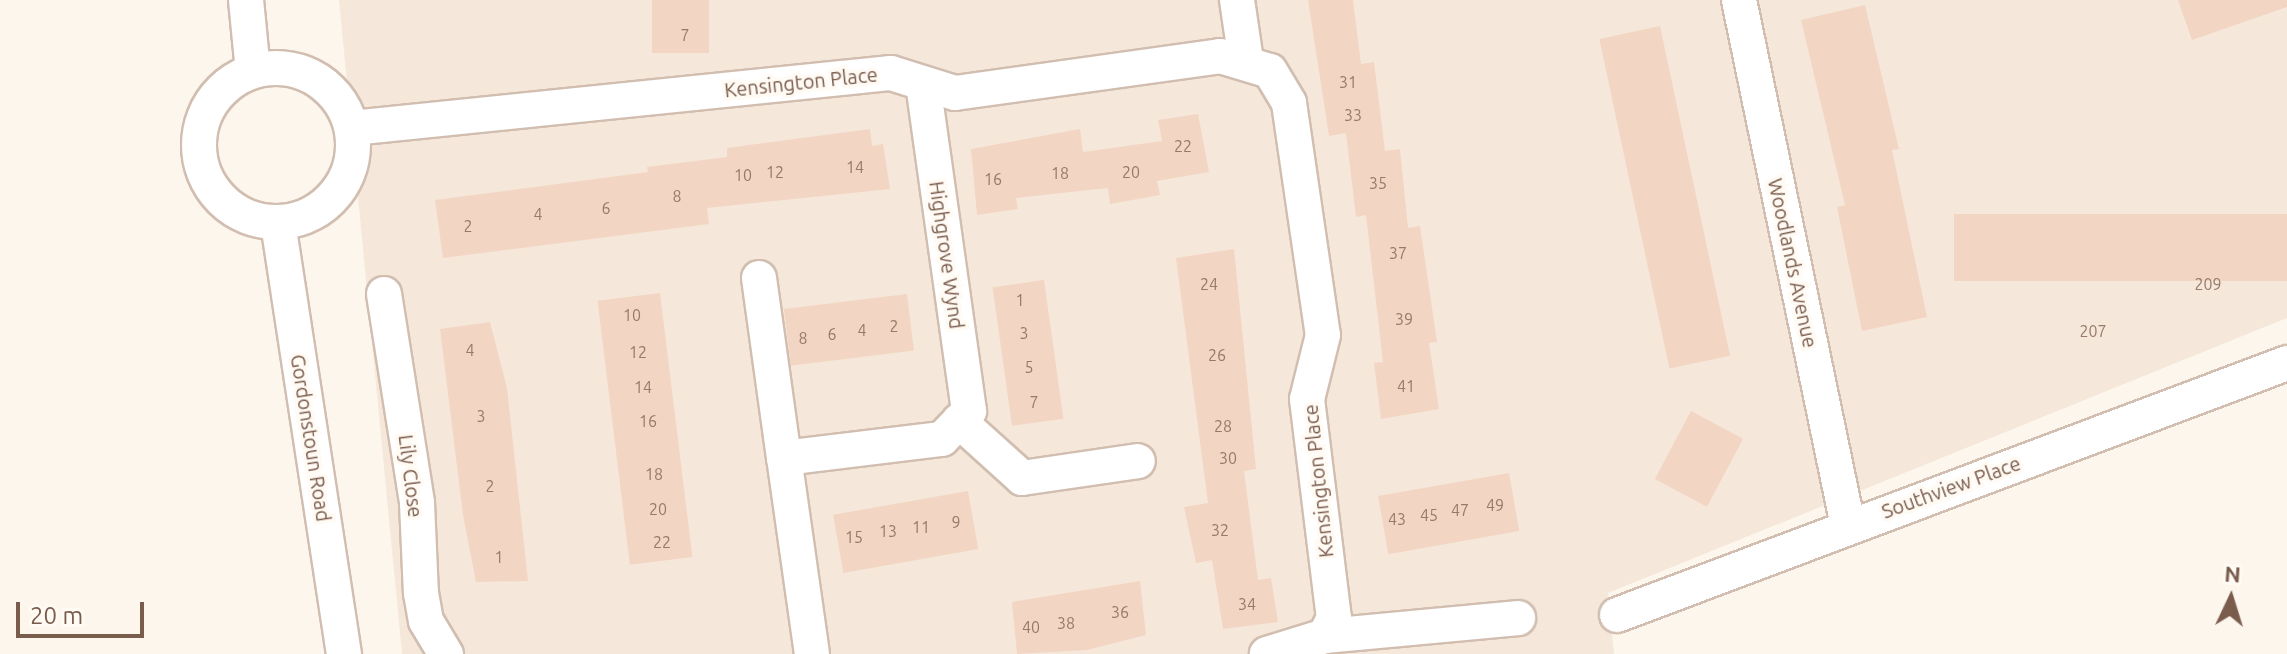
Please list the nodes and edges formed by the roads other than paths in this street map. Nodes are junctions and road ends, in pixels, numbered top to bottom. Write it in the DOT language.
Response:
graph roads {
  1 [pos="246,0"];
  2 [pos="1237,0"];
  3 [pos="1739,0"];
  4 [pos="1246,61"];
  5 [pos="253,71"];
  6 [pos="923,85"];
  7 [pos="352,128"];
  8 [pos="278,223"];
  9 [pos="759,278"];
  10 [pos="384,294"];
  11 [pos="2287,363"];
  12 [pos="959,421"];
  13 [pos="784,458"];
  14 [pos="1138,461"];
  15 [pos="1848,526"];
  16 [pos="1617,615"];
  17 [pos="1518,618"];
  18 [pos="1325,636"];
  19 [pos="344,654"];
  20 [pos="446,654"];
  21 [pos="812,654"];
  22 [pos="1267,654"];
  1 -- 5 [label="street"];
  2 -- 4 [label="street"];
  3 -- 15 [label="street, Woodlands Avenue"];
  4 -- 6 [label="street, Kensington Place"];
  4 -- 18 [label="street, Kensington Place"];
  5 -- 7 [label="street"];
  5 -- 8 [label="street"];
  6 -- 7 [label="street, Kensington Place"];
  6 -- 12 [label="street, Highgrove Wynd"];
  7 -- 8 [label="street"];
  8 -- 19 [label="street, Gordonstoun Road"];
  9 -- 13 [label="street"];
  10 -- 20 [label="street, Lily Close"];
  11 -- 15 [label="street, Southview Place"];
  12 -- 13 [label="street"];
  12 -- 14 [label="street"];
  13 -- 21 [label="street"];
  15 -- 16 [label="street, Southview Place"];
  17 -- 18 [label="street"];
  18 -- 22 [label="street"];
}
